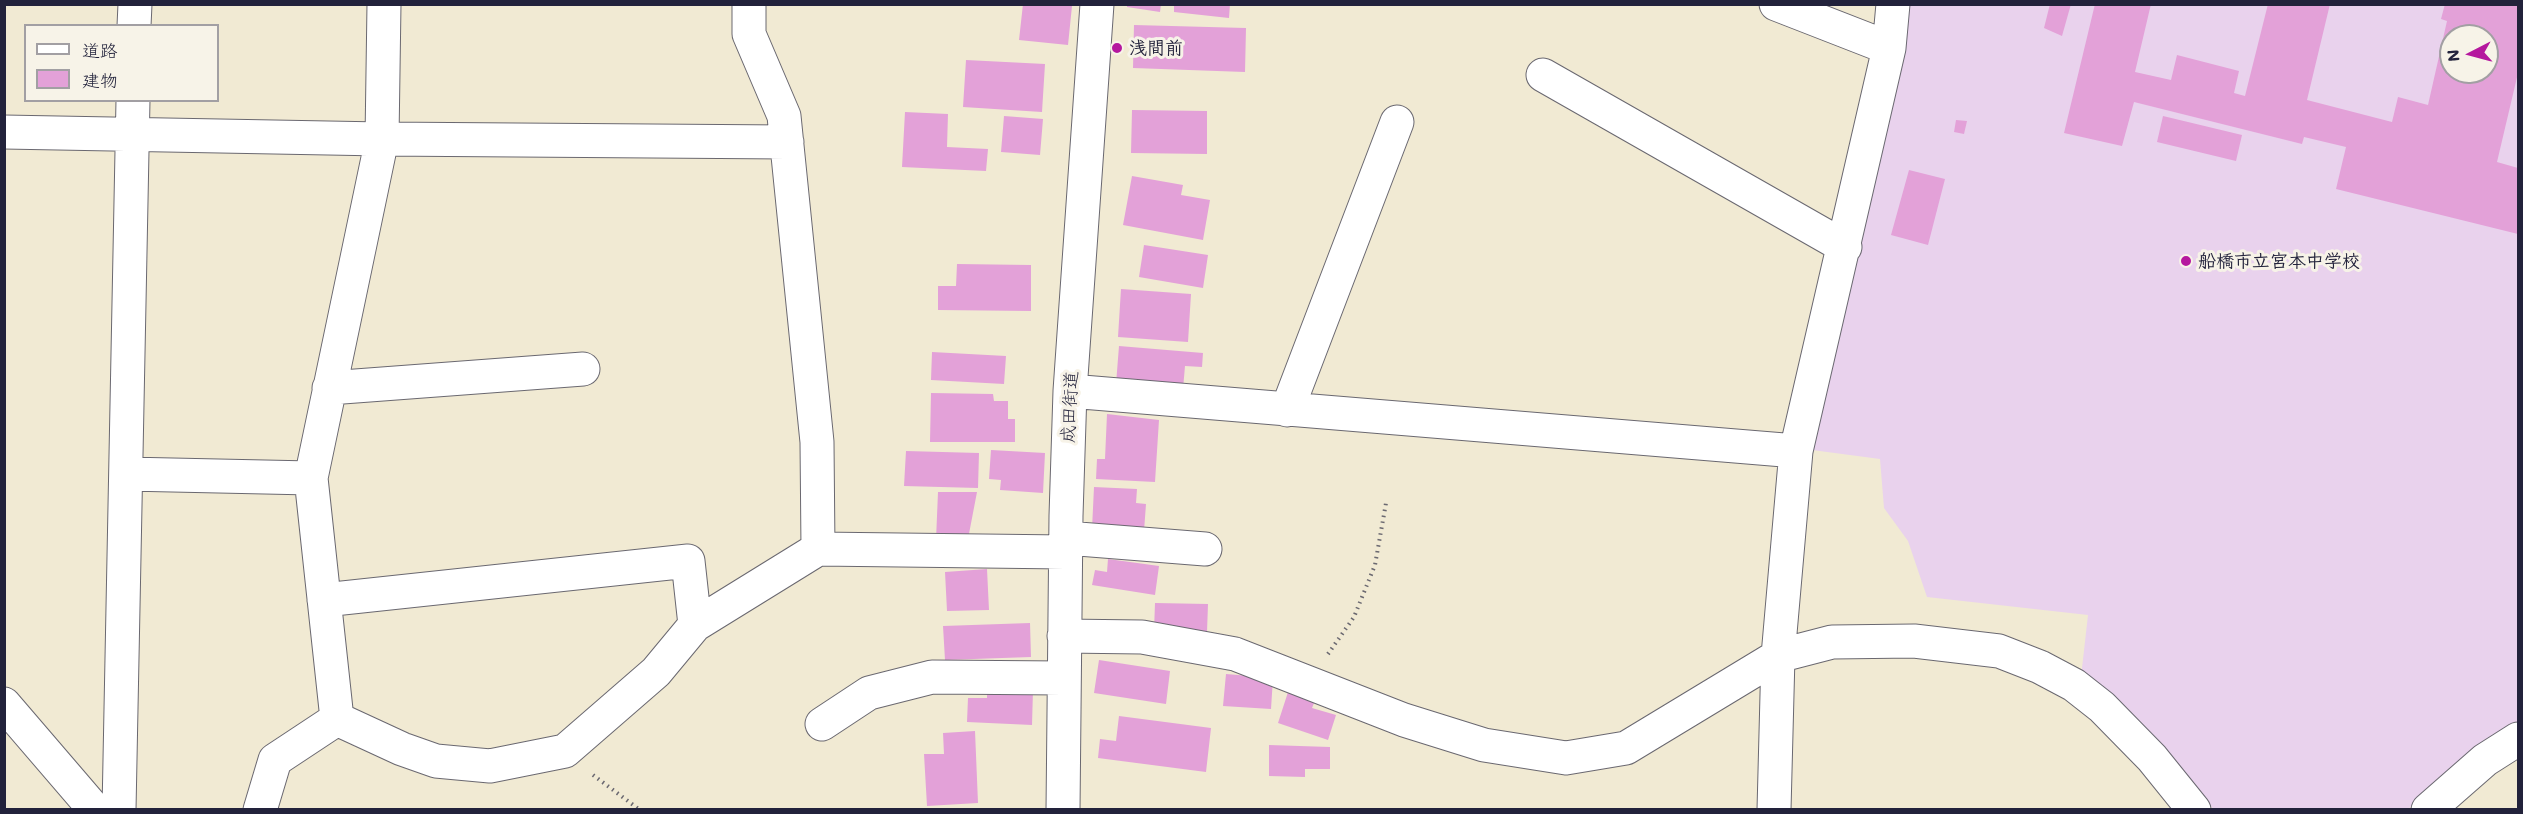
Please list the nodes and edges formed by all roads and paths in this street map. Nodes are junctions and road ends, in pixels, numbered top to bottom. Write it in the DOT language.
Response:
graph roads {
  1 [pos="135,4"];
  2 [pos="384,4"];
  3 [pos="749,4"];
  4 [pos="1097,4"];
  5 [pos="1776,4"];
  6 [pos="1893,4"];
  7 [pos="134,24"];
  8 [pos="1889,48"];
  9 [pos="1543,75"];
  10 [pos="134,102"];
  11 [pos="1397,122"];
  12 [pos="4,132"];
  13 [pos="133,133"];
  14 [pos="381,139"];
  15 [pos="787,142"];
  16 [pos="1845,247"];
  17 [pos="583,369"];
  18 [pos="329,388"];
  19 [pos="1070,391"];
  20 [pos="1287,410"];
  21 [pos="1796,451"];
  22 [pos="126,474"];
  23 [pos="311,478"];
  24 [pos="1386,503"];
  25 [pos="1065,545"];
  26 [pos="818,549"];
  27 [pos="1205,549"];
  28 [pos="324,600"];
  29 [pos="695,625"];
  30 [pos="1064,636"];
  31 [pos="1778,656"];
  32 [pos="1063,678"];
  33 [pos="1305,682"];
  34 [pos="4,704"];
  35 [pos="337,719"];
  36 [pos="822,724"];
  37 [pos="2518,739"];
  38 [pos="565,751"];
  39 [pos="2431,809"];
  40 [pos="94,810"];
  41 [pos="119,810"];
  42 [pos="260,810"];
  43 [pos="640,810"];
  44 [pos="1063,810"];
  45 [pos="1774,810"];
  46 [pos="2194,810"];
  1 -- 7 [label="street"];
  2 -- 14 [label="street"];
  3 -- 15 [label="street"];
  4 -- 19 [label="street, 成田街道"];
  5 -- 8 [label="street"];
  6 -- 8 [label="street"];
  8 -- 16 [label="street"];
  9 -- 16 [label="street"];
  10 -- 13 [label="street"];
  11 -- 20 [label="street"];
  12 -- 13 [label="street"];
  13 -- 14 [label="street"];
  13 -- 22 [label="street"];
  14 -- 15 [label="street"];
  14 -- 18 [label="street"];
  15 -- 26 [label="street"];
  16 -- 21 [label="street"];
  17 -- 18 [label="street"];
  18 -- 23 [label="street"];
  19 -- 20 [label="street"];
  19 -- 25 [label="street, 成田街道"];
  20 -- 21 [label="street"];
  21 -- 31 [label="street"];
  22 -- 23 [label="street"];
  22 -- 41 [label="street"];
  23 -- 28 [label="street"];
  24 -- 33 [label="path"];
  25 -- 26 [label="street"];
  25 -- 27 [label="street"];
  25 -- 30 [label="street, 成田街道"];
  26 -- 29 [label="street"];
  28 -- 29 [label="street"];
  28 -- 35 [label="street"];
  29 -- 38 [label="street"];
  30 -- 32 [label="street, 成田街道"];
  30 -- 33 [label="street"];
  31 -- 33 [label="street"];
  31 -- 45 [label="street"];
  31 -- 46 [label="street"];
  32 -- 36 [label="street"];
  32 -- 44 [label="street, 成田街道"];
  34 -- 40 [label="street"];
  35 -- 38 [label="street"];
  35 -- 42 [label="street"];
  37 -- 39 [label="street"];
  38 -- 43 [label="path"];
}
